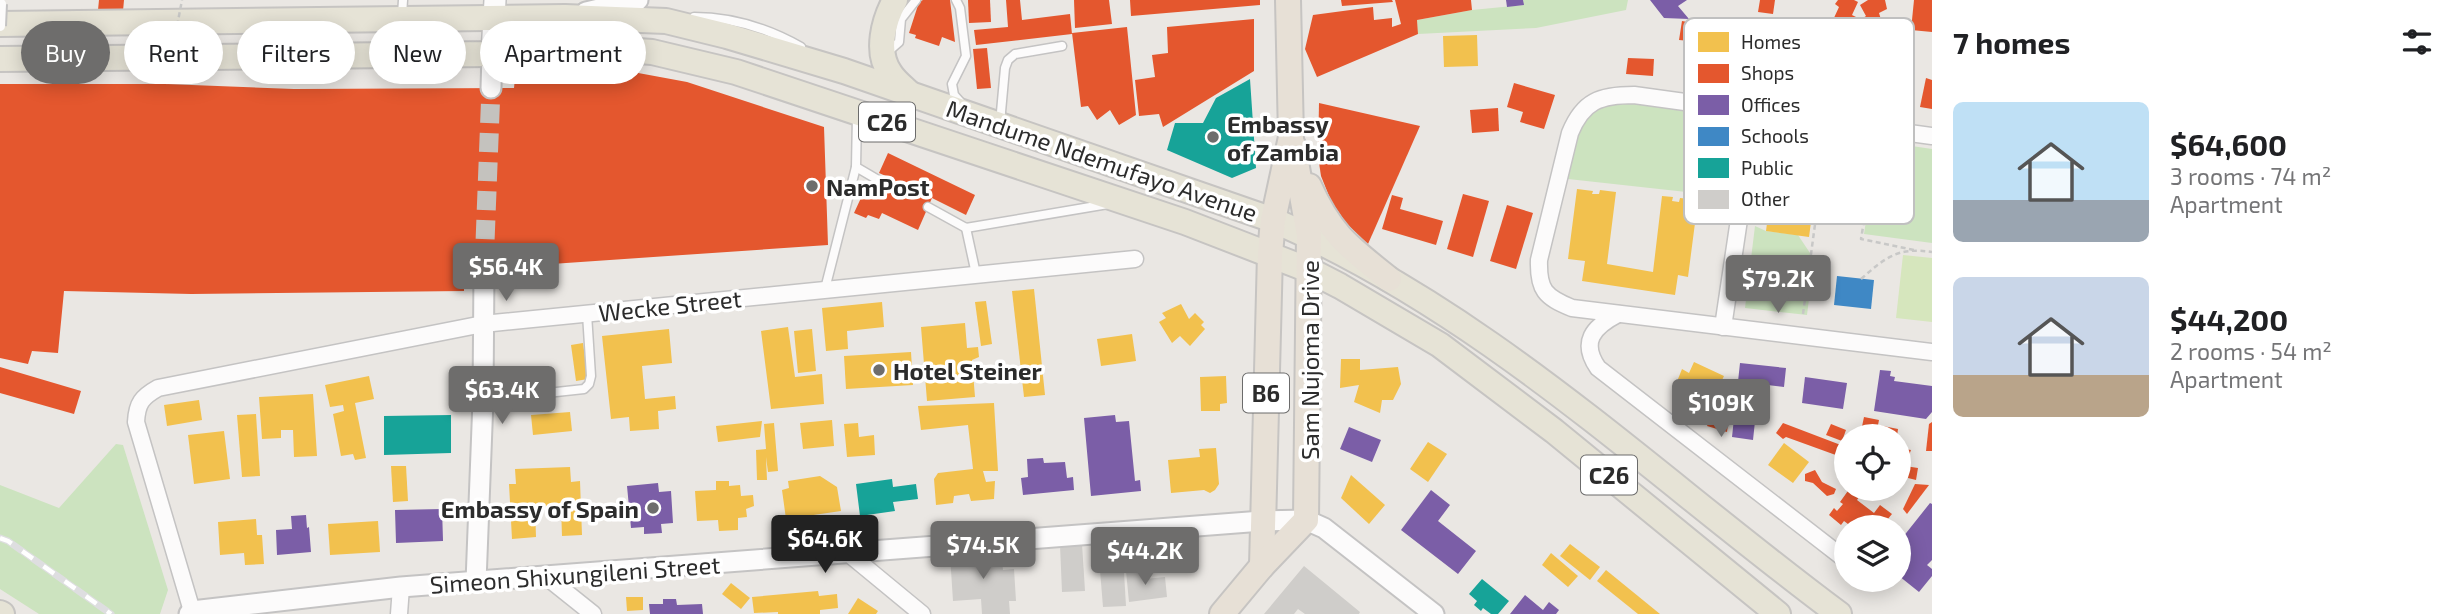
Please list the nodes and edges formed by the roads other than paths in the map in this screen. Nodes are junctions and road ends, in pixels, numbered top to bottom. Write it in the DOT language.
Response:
graph roads {
  1 [pos="638,0"];
  2 [pos="916,0"];
  3 [pos="956,0"];
  4 [pos="1288,0"];
  5 [pos="889,4"];
  6 [pos="402,9"];
  7 [pos="495,9"];
  8 [pos="565,17"];
  9 [pos="0,18"];
  10 [pos="882,45"];
  11 [pos="1062,46"];
  12 [pos="646,52"];
  13 [pos="480,54"];
  14 [pos="0,59"];
  15 [pos="491,84"];
  16 [pos="491,88"];
  17 [pos="910,93"];
  18 [pos="1684,102"];
  19 [pos="856,111"];
  20 [pos="976,117"];
  21 [pos="1000,126"];
  22 [pos="1914,134"];
  23 [pos="1932,136"];
  24 [pos="1294,147"];
  25 [pos="856,167"];
  26 [pos="885,184"];
  27 [pos="1121,202"];
  28 [pos="928,207"];
  29 [pos="1273,220"];
  30 [pos="1738,224"];
  31 [pos="966,228"];
  32 [pos="1309,235"];
  33 [pos="1269,254"];
  34 [pos="1135,259"];
  35 [pos="484,268"];
  36 [pos="1309,270"];
  37 [pos="976,274"];
  38 [pos="1389,279"];
  39 [pos="825,289"];
  40 [pos="587,313"];
  41 [pos="1618,314"];
  42 [pos="483,324"];
  43 [pos="1723,327"];
  44 [pos="1932,352"];
  45 [pos="483,400"];
  46 [pos="1307,520"];
  47 [pos="1262,521"];
  48 [pos="1834,550"];
  49 [pos="848,553"];
  50 [pos="1262,566"];
  51 [pos="548,578"];
  52 [pos="476,582"];
  53 [pos="401,587"];
  54 [pos="190,613"];
  55 [pos="399,614"];
  56 [pos="593,614"];
  57 [pos="922,614"];
  58 [pos="1222,614"];
  59 [pos="1434,614"];
  60 [pos="1778,614"];
  61 [pos="1839,614"];
  1 -- 8 [label="street"];
  2 -- 10 [label="lane"];
  3 -- 20 [label="lane"];
  4 -- 24 [label="highway, Sam Nujoma Drive / B6"];
  5 -- 10 [label="main road"];
  6 -- 7 [label="main road, Mandume Ndemufayo Avenue / C26"];
  6 -- 9 [label="main road, Mandume Ndemufayo Avenue / C26"];
  7 -- 8 [label="main road, Mandume Ndemufayo Avenue / C26"];
  8 -- 17 [label="main road, Mandume Ndemufayo Avenue / C26"];
  10 -- 17 [label="main road"];
  11 -- 21 [label="lane"];
  12 -- 19 [label="main road, Mandume Ndemufayo Avenue / C26"];
  13 -- 14 [label="main road, Mandume Ndemufayo Avenue / C26"];
  15 -- 16 [label="street"];
  17 -- 20 [label="main road, Mandume Ndemufayo Avenue / C26"];
  18 -- 41 [label="street"];
  19 -- 25 [label="lane"];
  19 -- 27 [label="main road, Mandume Ndemufayo Avenue / C26"];
  20 -- 21 [label="main road, Mandume Ndemufayo Avenue / C26"];
  21 -- 29 [label="main road, Mandume Ndemufayo Avenue / C26"];
  22 -- 23 [label="street"];
  24 -- 29 [label="highway, Sam Nujoma Drive / B6"];
  24 -- 32 [label="highway, Sam Nujoma Drive / B6"];
  24 -- 38 [label="highway"];
  25 -- 26 [label="lane"];
  25 -- 39 [label="lane"];
  27 -- 31 [label="lane"];
  27 -- 33 [label="main road, Mandume Ndemufayo Avenue / C26"];
  28 -- 31 [label="lane"];
  29 -- 32 [label="main road, Mandume Ndemufayo Avenue / C26"];
  29 -- 33 [label="highway, Sam Nujoma Drive / B6"];
  30 -- 43 [label="street"];
  31 -- 37 [label="lane"];
  32 -- 36 [label="highway, Sam Nujoma Drive / B6"];
  32 -- 38 [label="main road, Mandume Ndemufayo Avenue / C26"];
  33 -- 36 [label="main road, Mandume Ndemufayo Avenue / C26"];
  33 -- 47 [label="highway, Sam Nujoma Drive / B6"];
  34 -- 37 [label="street, Wecke Street"];
  35 -- 42 [label="street"];
  36 -- 46 [label="highway, Sam Nujoma Drive / B6"];
  36 -- 60 [label="main road, Mandume Ndemufayo Avenue / C26"];
  37 -- 39 [label="street, Wecke Street"];
  38 -- 61 [label="main road, Mandume Ndemufayo Avenue / C26"];
  39 -- 40 [label="street, Wecke Street"];
  40 -- 42 [label="street, Wecke Street"];
  40 -- 45 [label="lane"];
  41 -- 43 [label="street"];
  41 -- 48 [label="street"];
  42 -- 45 [label="street"];
  42 -- 54 [label="street, Wecke Street"];
  43 -- 44 [label="street"];
  45 -- 52 [label="street"];
  46 -- 47 [label="street, Simeon Shixungileni Street"];
  46 -- 50 [label="highway"];
  46 -- 59 [label="street, Simeon Shixungileni Street"];
  47 -- 49 [label="street, Simeon Shixungileni Street"];
  47 -- 50 [label="highway, Sam Nujoma Drive / B6"];
  49 -- 51 [label="street, Simeon Shixungileni Street"];
  49 -- 57 [label="street"];
  50 -- 58 [label="highway"];
  51 -- 52 [label="street, Simeon Shixungileni Street"];
  51 -- 56 [label="street"];
  52 -- 53 [label="street, Simeon Shixungileni Street"];
  53 -- 54 [label="street, Simeon Shixungileni Street"];
  53 -- 55 [label="street"];
}
